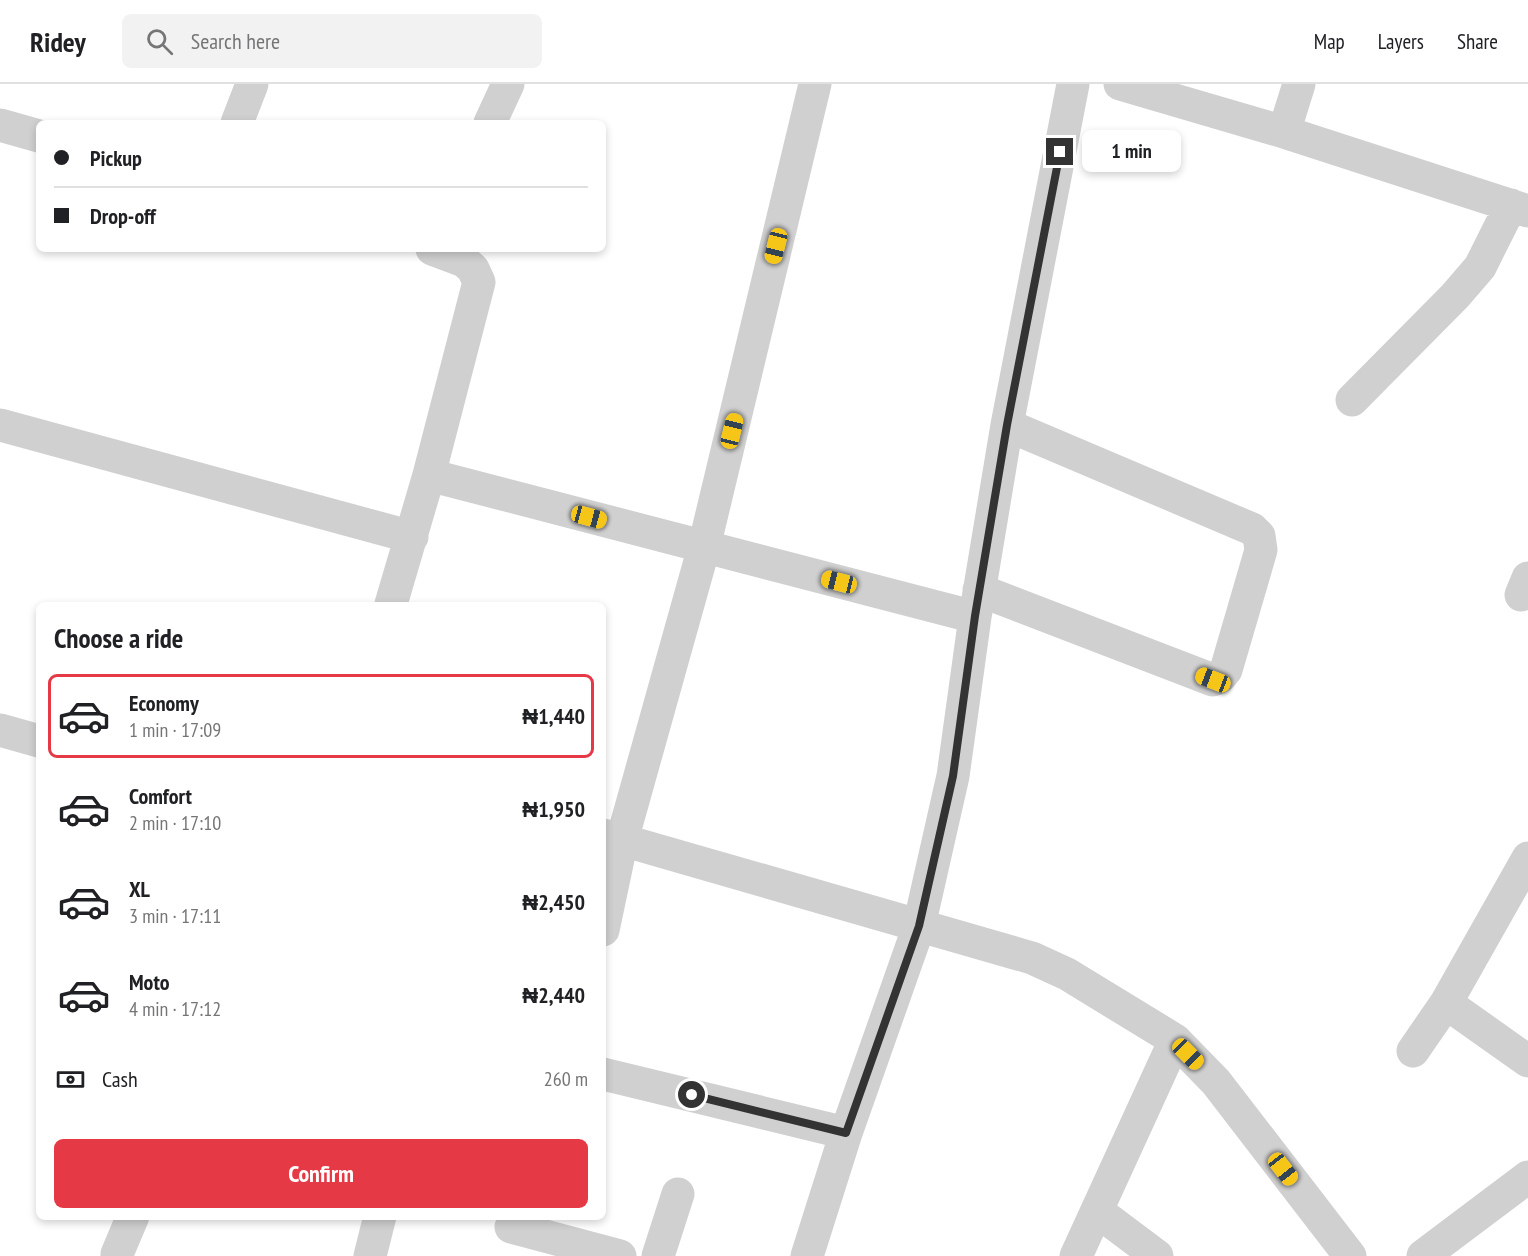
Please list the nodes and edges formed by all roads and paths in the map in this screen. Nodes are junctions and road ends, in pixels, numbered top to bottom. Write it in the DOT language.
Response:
graph roads {
  1 [pos="252,84"];
  2 [pos="815,84"];
  3 [pos="1073,84"];
  4 [pos="1120,84"];
  5 [pos="1299,84"];
  6 [pos="500,86"];
  7 [pos="238,120"];
  8 [pos="491,120"];
  9 [pos="0,125"];
  10 [pos="1284,132"];
  11 [pos="36,135"];
  12 [pos="1520,208"];
  13 [pos="440,252"];
  14 [pos="1352,400"];
  15 [pos="0,424"];
  16 [pos="1007,425"];
  17 [pos="429,475"];
  18 [pos="412,537"];
  19 [pos="704,547"];
  20 [pos="392,602"];
  21 [pos="977,603"];
  22 [pos="613,837"];
  23 [pos="1528,858"];
  24 [pos="606,902"];
  25 [pos="919,926"];
  26 [pos="1446,1003"];
  27 [pos="1174,1040"];
  28 [pos="1413,1051"];
  29 [pos="1528,1060"];
  30 [pos="606,1075"];
  31 [pos="846,1133"];
  32 [pos="1528,1177"];
  33 [pos="678,1194"];
  34 [pos="1097,1210"];
  35 [pos="130,1220"];
  36 [pos="379,1220"];
  37 [pos="511,1227"];
  38 [pos="117,1254"];
  39 [pos="370,1256"];
  40 [pos="620,1256"];
  41 [pos="658,1256"];
  42 [pos="807,1256"];
  43 [pos="1076,1256"];
  44 [pos="1157,1256"];
  45 [pos="1350,1256"];
  46 [pos="1424,1256"];
  1 -- 7 [label="street"];
  2 -- 19 [label="street"];
  3 -- 16 [label="street"];
  4 -- 10 [label="street"];
  5 -- 10 [label="street"];
  6 -- 8 [label="street"];
  9 -- 11 [label="street"];
  10 -- 12 [label="street"];
  12 -- 14 [label="street"];
  13 -- 17 [label="street"];
  15 -- 18 [label="street"];
  16 -- 21 [label="street"];
  16 -- 21 [label="street"];
  17 -- 18 [label="street"];
  17 -- 19 [label="street"];
  18 -- 20 [label="street"];
  19 -- 21 [label="street"];
  19 -- 22 [label="street"];
  21 -- 25 [label="street"];
  22 -- 24 [label="street"];
  22 -- 25 [label="street"];
  23 -- 26 [label="street"];
  25 -- 27 [label="street"];
  25 -- 31 [label="street"];
  26 -- 28 [label="street"];
  26 -- 29 [label="street"];
  27 -- 34 [label="street"];
  27 -- 45 [label="street"];
  30 -- 31 [label="street"];
  31 -- 42 [label="street"];
  32 -- 46 [label="street"];
  33 -- 41 [label="street"];
  34 -- 43 [label="street"];
  34 -- 44 [label="street"];
  35 -- 38 [label="street"];
  36 -- 39 [label="street"];
  37 -- 40 [label="street"];
}
